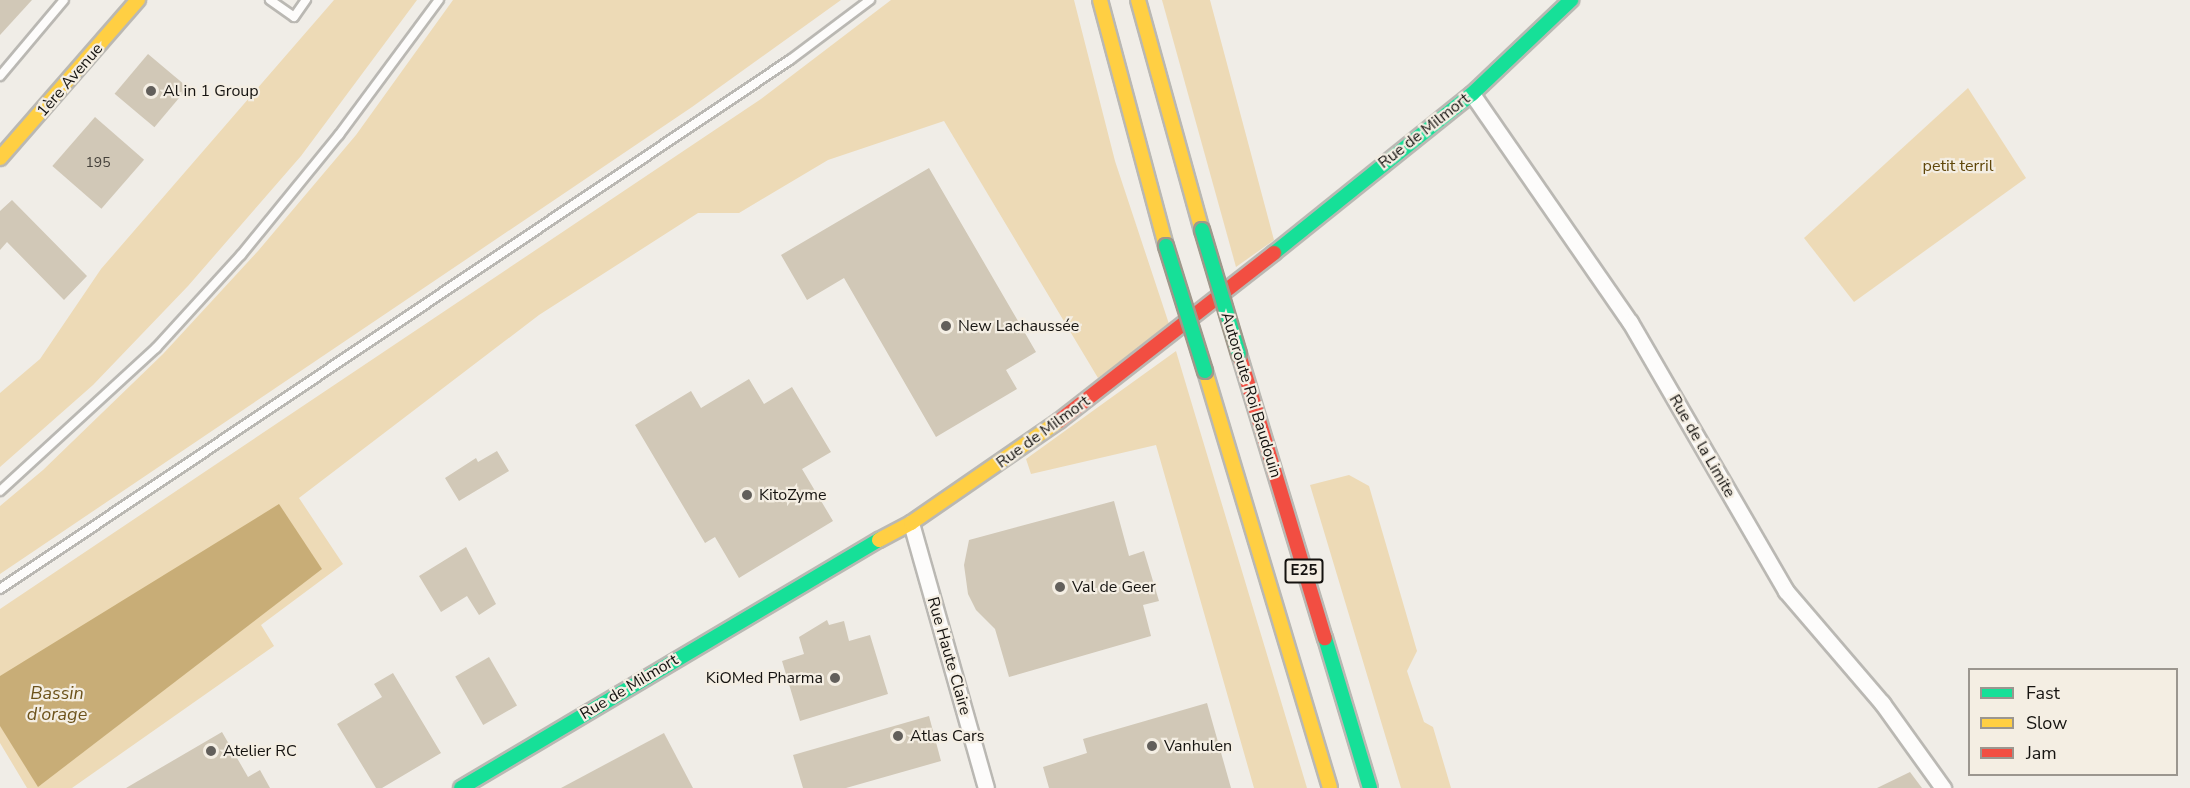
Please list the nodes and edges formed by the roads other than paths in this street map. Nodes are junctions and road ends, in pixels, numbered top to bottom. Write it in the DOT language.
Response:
graph roads {
  1 [pos="64,0"];
  2 [pos="138,0"];
  3 [pos="270,0"];
  4 [pos="306,0"];
  5 [pos="439,0"];
  6 [pos="870,0"];
  7 [pos="1100,0"];
  8 [pos="1138,0"];
  9 [pos="1571,0"];
  10 [pos="0,76"];
  11 [pos="1472,94"];
  12 [pos="0,158"];
  13 [pos="0,491"];
  14 [pos="911,523"];
  15 [pos="0,589"];
  16 [pos="460,788"];
  17 [pos="986,788"];
  18 [pos="1330,788"];
  19 [pos="1370,788"];
  20 [pos="1943,788"];
  1 -- 10 [label="lane"];
  2 -- 12 [label="main road, 1ère Avenue"];
  3 -- 4 [label="lane"];
  5 -- 13 [label="lane"];
  6 -- 15 [label="lane"];
  7 -- 18 [label="main road, E25, bridge"];
  8 -- 19 [label="main road, Autoroute Roi Baudouin / E25, bridge"];
  9 -- 11 [label="main road, Rue de Milmort"];
  11 -- 14 [label="main road, Rue de Milmort"];
  11 -- 20 [label="street, Rue de la Limite"];
  14 -- 16 [label="main road, Rue de Milmort"];
  14 -- 17 [label="street, Rue Haute Claire"];
}
